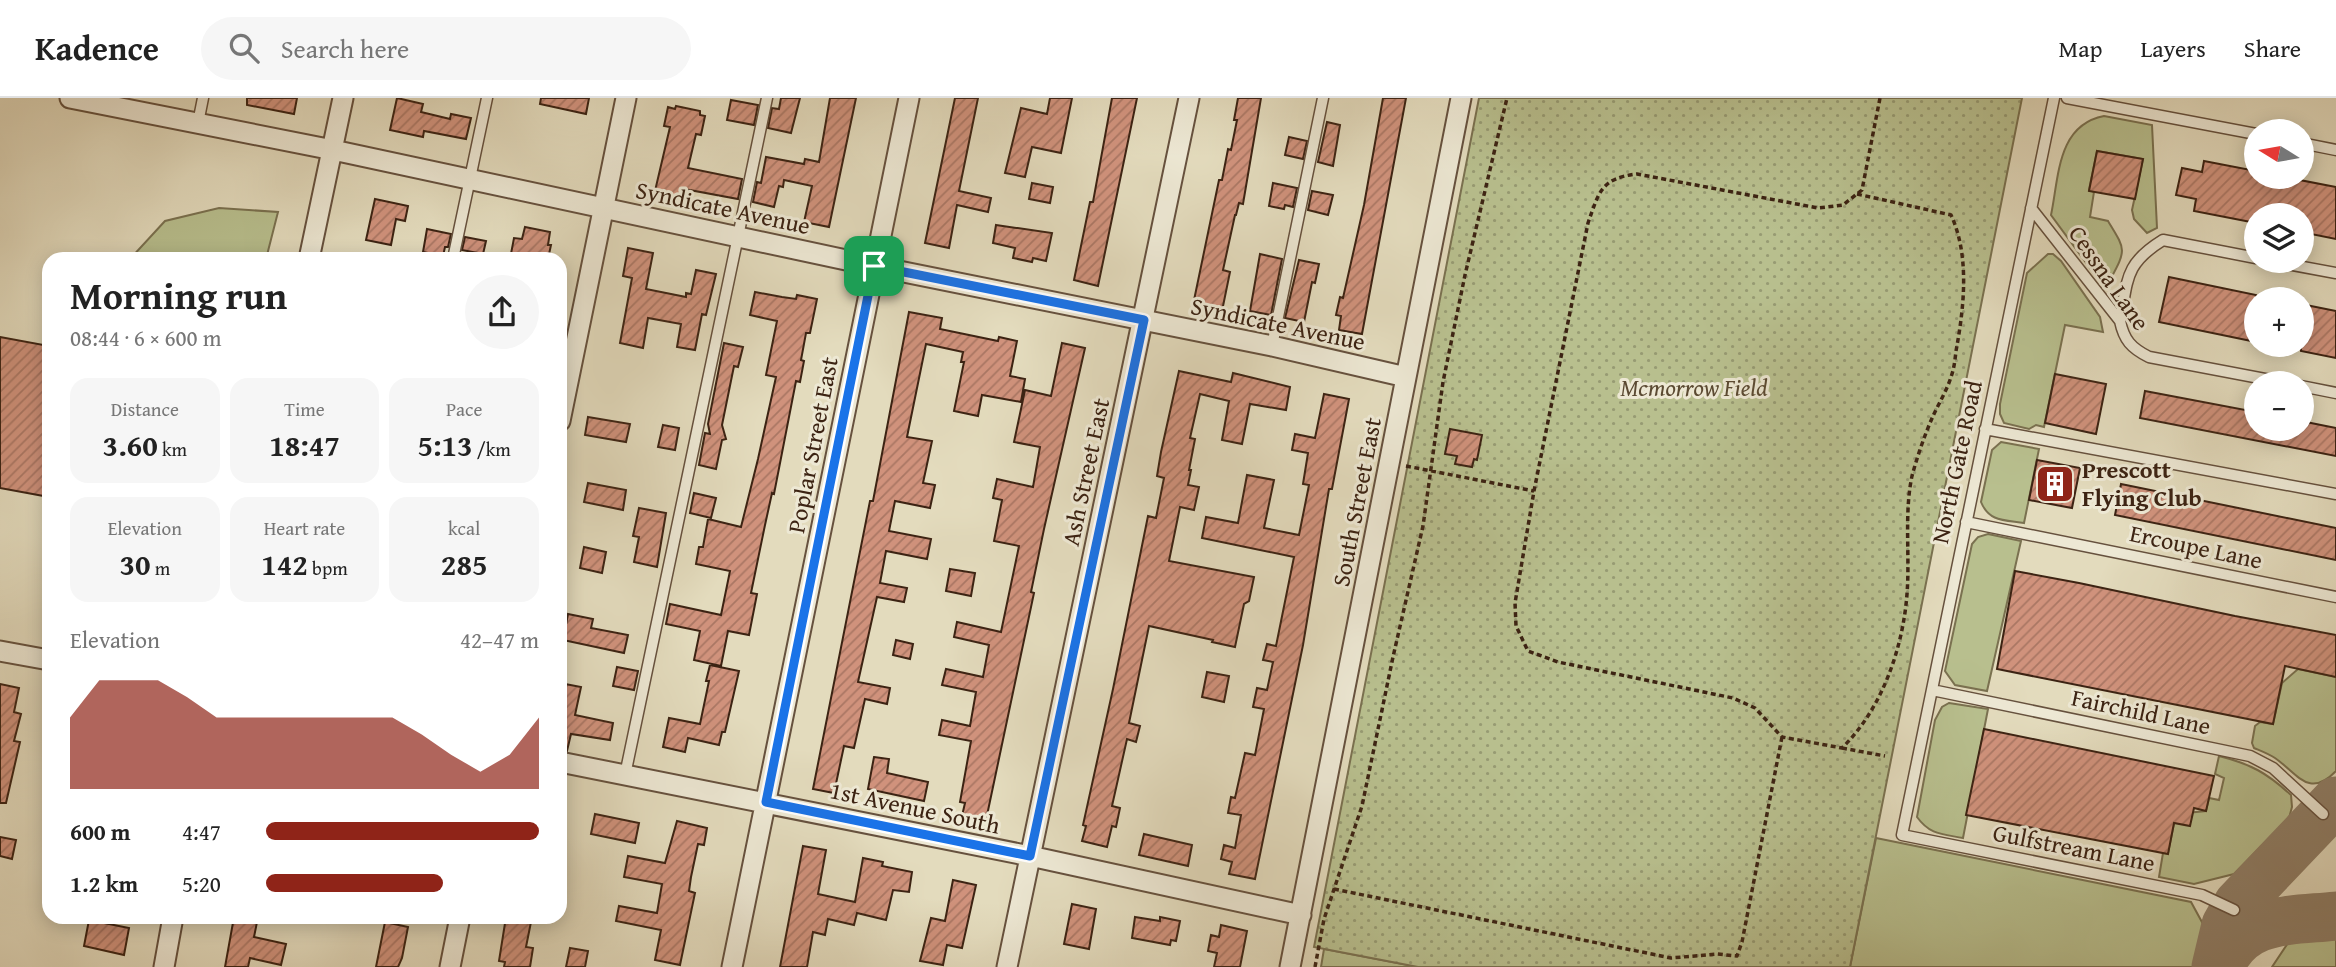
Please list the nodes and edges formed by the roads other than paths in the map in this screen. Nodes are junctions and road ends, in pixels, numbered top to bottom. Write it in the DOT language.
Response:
graph roads {
  1 [pos="70,98"];
  2 [pos="203,98"];
  3 [pos="344,98"];
  4 [pos="487,98"];
  5 [pos="626,98"];
  6 [pos="766,98"];
  7 [pos="909,98"];
  8 [pos="1189,98"];
  9 [pos="1323,98"];
  10 [pos="1461,98"];
  11 [pos="2054,98"];
  12 [pos="2067,98"];
  13 [pos="198,123"];
  14 [pos="2244,132"];
  15 [pos="2314,146"];
  16 [pos="333,150"];
  17 [pos="2336,150"];
  18 [pos="469,179"];
  19 [pos="603,208"];
  20 [pos="2031,208"];
  21 [pos="738,237"];
  22 [pos="311,252"];
  23 [pos="454,252"];
  24 [pos="2244,256"];
  25 [pos="874,266"];
  26 [pos="2314,269"];
  27 [pos="2336,273"];
  28 [pos="1144,320"];
  29 [pos="2120,321"];
  30 [pos="1272,346"];
  31 [pos="2244,375"];
  32 [pos="1406,377"];
  33 [pos="567,386"];
  34 [pos="2314,389"];
  35 [pos="2336,393"];
  36 [pos="1985,429"];
  37 [pos="2336,494"];
  38 [pos="1966,522"];
  39 [pos="2336,597"];
  40 [pos="0,650"];
  41 [pos="42,659"];
  42 [pos="1932,690"];
  43 [pos="567,763"];
  44 [pos="625,775"];
  45 [pos="766,802"];
  46 [pos="2323,814"];
  47 [pos="1902,835"];
  48 [pos="1030,856"];
  49 [pos="2234,910"];
  50 [pos="1301,915"];
  51 [pos="172,924"];
  52 [pos="459,924"];
  53 [pos="164,967"];
  54 [pos="450,967"];
  55 [pos="733,967"];
  56 [pos="1007,967"];
  57 [pos="1290,967"];
  1 -- 13 [label="street, Syndicate Avenue"];
  2 -- 13 [label="lane"];
  3 -- 16 [label="street"];
  4 -- 18 [label="lane"];
  5 -- 19 [label="street"];
  6 -- 21 [label="lane"];
  7 -- 25 [label="street, Poplar Street East"];
  8 -- 28 [label="street, Ash Street East"];
  9 -- 30 [label="lane"];
  10 -- 32 [label="street, South Street East"];
  11 -- 20 [label="lane, North Gate Road"];
  12 -- 14 [label="lane"];
  13 -- 16 [label="street, Syndicate Avenue"];
  15 -- 17 [label="lane"];
  16 -- 18 [label="street, Syndicate Avenue"];
  16 -- 22 [label="street"];
  18 -- 19 [label="street, Syndicate Avenue"];
  18 -- 23 [label="lane"];
  19 -- 21 [label="street, Syndicate Avenue"];
  19 -- 33 [label="street"];
  20 -- 29 [label="lane, Cessna Lane"];
  20 -- 36 [label="lane, North Gate Road"];
  21 -- 25 [label="street, Syndicate Avenue"];
  21 -- 44 [label="lane"];
  24 -- 29 [label="lane"];
  25 -- 28 [label="street, Syndicate Avenue"];
  25 -- 45 [label="street, Poplar Street East"];
  26 -- 27 [label="lane"];
  28 -- 30 [label="street, Syndicate Avenue"];
  28 -- 48 [label="street, Ash Street East"];
  29 -- 31 [label="lane, Cessna Lane"];
  30 -- 32 [label="street, Syndicate Avenue"];
  32 -- 50 [label="street, South Street East"];
  34 -- 35 [label="lane"];
  36 -- 37 [label="lane"];
  36 -- 38 [label="lane, North Gate Road"];
  38 -- 39 [label="lane, Ercoupe Lane"];
  38 -- 42 [label="lane, North Gate Road"];
  40 -- 41 [label="street"];
  42 -- 46 [label="lane, Fairchild Lane"];
  42 -- 47 [label="lane, North Gate Road"];
  43 -- 44 [label="street, 1st Avenue South"];
  44 -- 45 [label="street, 1st Avenue South"];
  45 -- 48 [label="street, 1st Avenue South"];
  45 -- 55 [label="street, Poplar Street East"];
  47 -- 49 [label="lane, Gulfstream Lane"];
  48 -- 50 [label="street, 1st Avenue South"];
  48 -- 56 [label="street, Ash Street East"];
  50 -- 57 [label="street, South Street East"];
  51 -- 53 [label="street"];
  52 -- 54 [label="street"];
}
